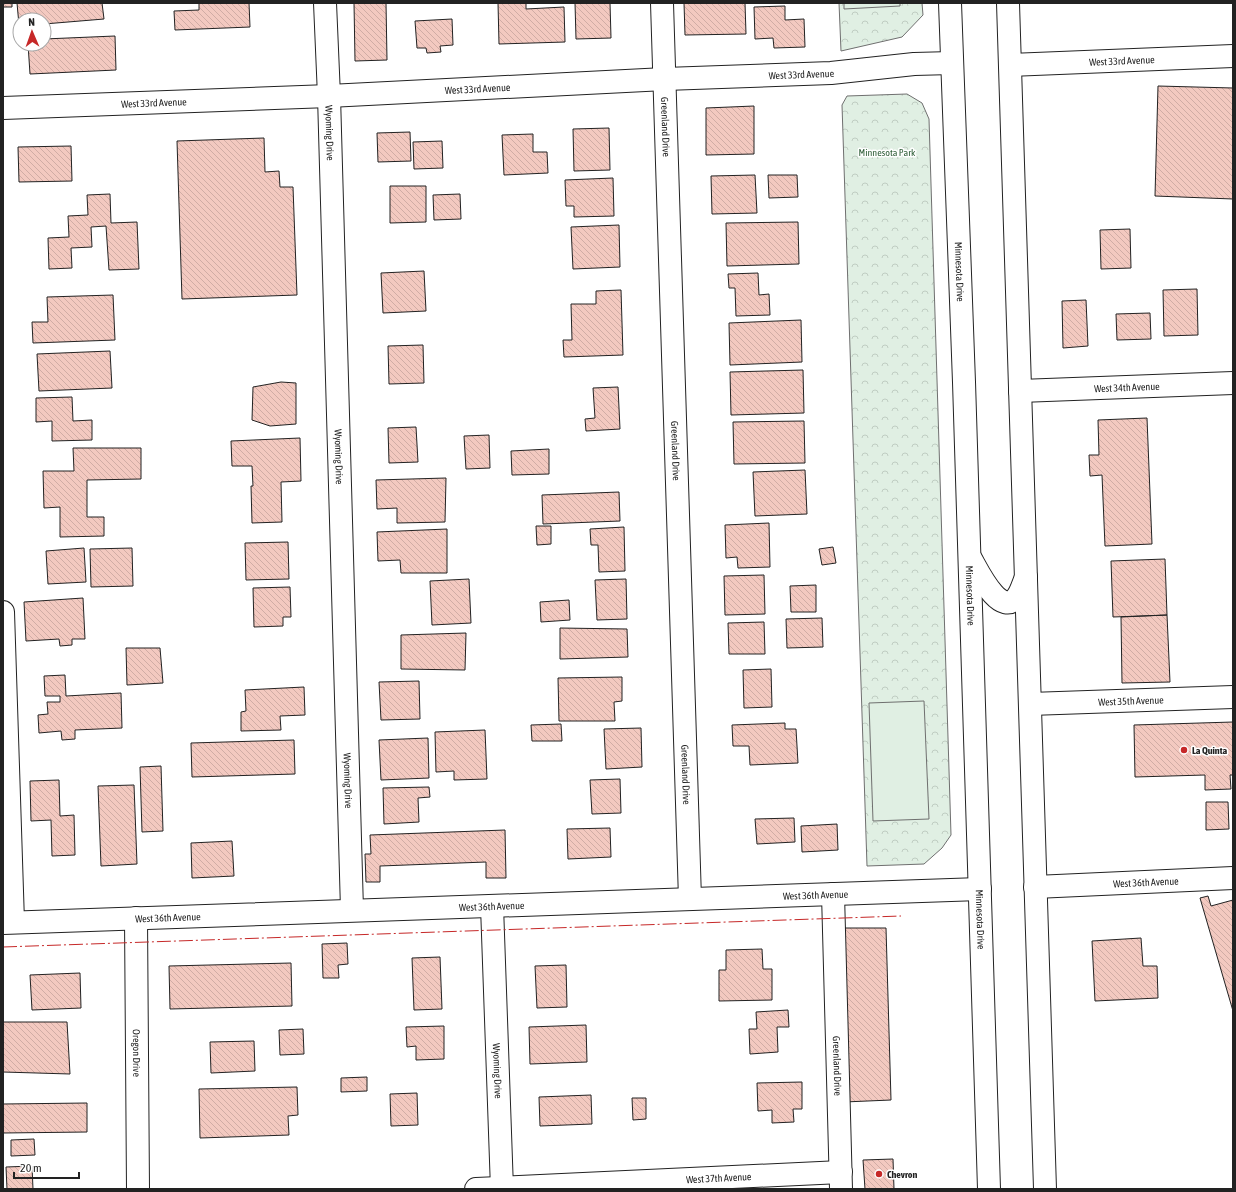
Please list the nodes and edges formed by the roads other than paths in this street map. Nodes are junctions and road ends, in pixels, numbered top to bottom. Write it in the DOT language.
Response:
graph roads {
  1 [pos="325,3"];
  2 [pos="662,3"];
  3 [pos="950,3"];
  4 [pos="1008,3"];
  5 [pos="1233,56"];
  6 [pos="952,62"];
  7 [pos="1010,65"];
  8 [pos="665,80"];
  9 [pos="329,96"];
  10 [pos="3,108"];
  11 [pos="1233,383"];
  12 [pos="1020,391"];
  13 [pos="970,557"];
  14 [pos="1026,577"];
  15 [pos="3,612"];
  16 [pos="1233,697"];
  17 [pos="1030,704"];
  18 [pos="1233,878"];
  19 [pos="1035,887"];
  20 [pos="980,889"];
  21 [pos="833,894"];
  22 [pos="690,899"];
  23 [pos="492,906"];
  24 [pos="352,910"];
  25 [pos="136,918"];
  26 [pos="8,922"];
  27 [pos="841,1180"];
  28 [pos="138,1189"];
  29 [pos="476,1189"];
  30 [pos="502,1189"];
  31 [pos="989,1189"];
  32 [pos="1045,1189"];
  1 -- 9 [label="street, Wyoming Drive"];
  2 -- 8 [label="street, Greenland Drive"];
  3 -- 6 [label="street, Minnesota Drive"];
  4 -- 7 [label="street"];
  5 -- 7 [label="street, West 33rd Avenue"];
  6 -- 8 [label="street, West 33rd Avenue"];
  6 -- 13 [label="street, Minnesota Drive"];
  7 -- 12 [label="street"];
  8 -- 9 [label="street, West 33rd Avenue"];
  8 -- 22 [label="street, Greenland Drive"];
  9 -- 10 [label="street, West 33rd Avenue"];
  9 -- 24 [label="street, Wyoming Drive"];
  11 -- 12 [label="street, West 34th Avenue"];
  12 -- 14 [label="street"];
  13 -- 14 [label="street"];
  13 -- 20 [label="street, Minnesota Drive"];
  14 -- 17 [label="street"];
  15 -- 26 [label="street"];
  16 -- 17 [label="street, West 35th Avenue"];
  17 -- 19 [label="street"];
  18 -- 19 [label="street, West 36th Avenue"];
  19 -- 32 [label="street"];
  20 -- 21 [label="street, West 36th Avenue"];
  20 -- 31 [label="street, Minnesota Drive"];
  21 -- 22 [label="street, West 36th Avenue"];
  21 -- 27 [label="street, Greenland Drive"];
  22 -- 23 [label="street, West 36th Avenue"];
  23 -- 24 [label="street, West 36th Avenue"];
  23 -- 30 [label="street, Wyoming Drive"];
  24 -- 25 [label="street, West 36th Avenue"];
  25 -- 26 [label="street, West 36th Avenue"];
  25 -- 28 [label="street, Oregon Drive"];
  27 -- 30 [label="street, West 37th Avenue"];
  29 -- 30 [label="street, West 37th Avenue"];
}
